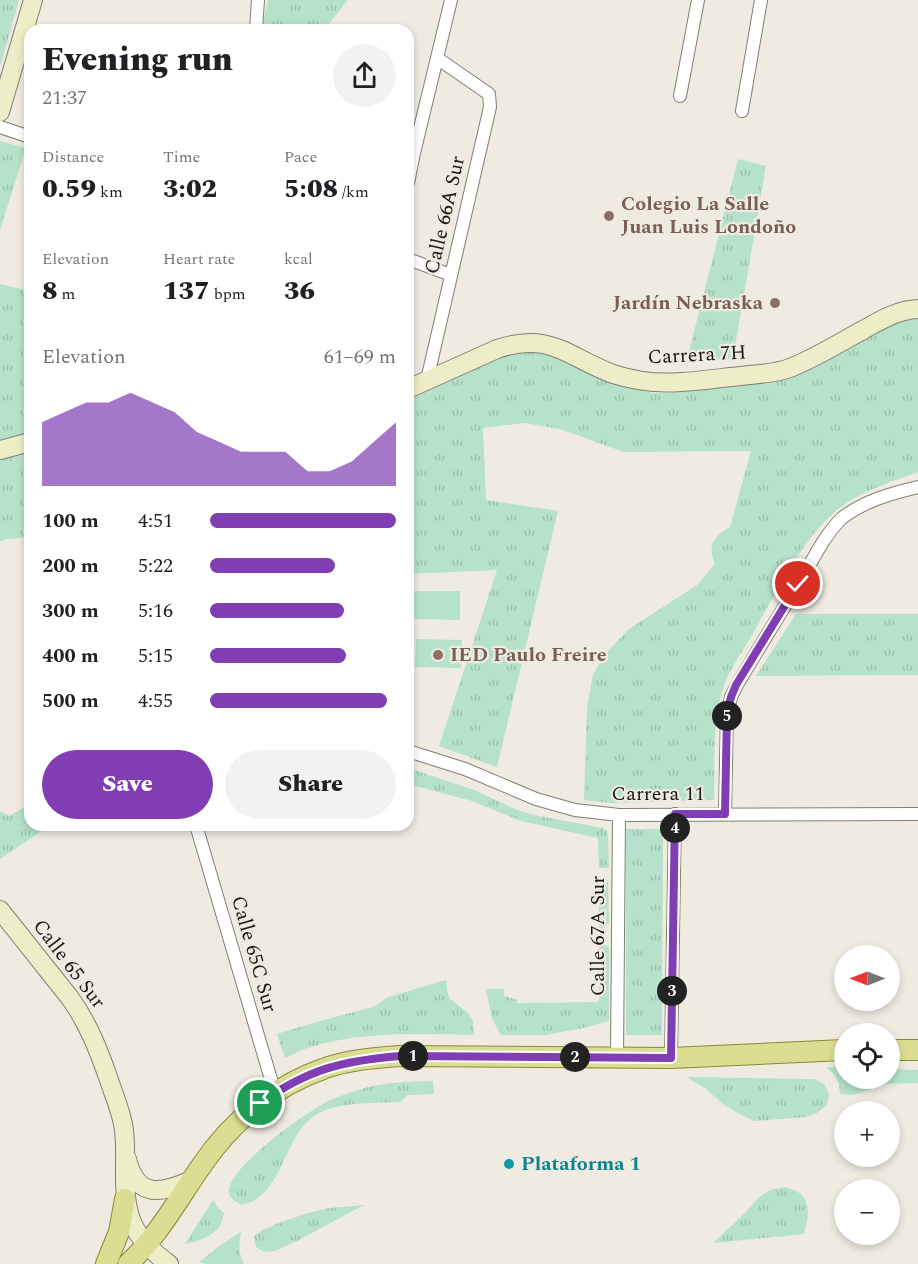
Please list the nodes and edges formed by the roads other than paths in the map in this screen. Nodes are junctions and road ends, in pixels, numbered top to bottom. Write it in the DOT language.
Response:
graph roads {
  1 [pos="33,0"];
  2 [pos="258,0"];
  3 [pos="451,0"];
  4 [pos="698,0"];
  5 [pos="761,0"];
  6 [pos="26,24"];
  7 [pos="256,24"];
  8 [pos="24,31"];
  9 [pos="437,58"];
  10 [pos="680,96"];
  11 [pos="742,111"];
  12 [pos="0,112"];
  13 [pos="0,128"];
  14 [pos="24,135"];
  15 [pos="414,153"];
  16 [pos="414,261"];
  17 [pos="451,275"];
  18 [pos="918,309"];
  19 [pos="427,381"];
  20 [pos="414,386"];
  21 [pos="24,444"];
  22 [pos="0,450"];
  23 [pos="918,487"];
  24 [pos="414,753"];
  25 [pos="675,814"];
  26 [pos="725,814"];
  27 [pos="918,814"];
  28 [pos="619,815"];
  29 [pos="198,831"];
  30 [pos="0,910"];
  31 [pos="834,1050"];
  32 [pos="900,1050"];
  33 [pos="918,1050"];
  34 [pos="616,1057"];
  35 [pos="671,1058"];
  36 [pos="275,1093"];
  37 [pos="125,1152"];
  38 [pos="192,1180"];
  39 [pos="125,1199"];
  40 [pos="146,1245"];
  41 [pos="106,1264"];
  42 [pos="128,1264"];
  43 [pos="169,1264"];
  1 -- 6 [label="street"];
  2 -- 7 [label="street"];
  3 -- 9 [label="street"];
  4 -- 10 [label="street"];
  5 -- 11 [label="street"];
  8 -- 12 [label="street"];
  9 -- 15 [label="street"];
  9 -- 17 [label="street, Calle 66A Sur"];
  13 -- 14 [label="street"];
  16 -- 17 [label="street"];
  17 -- 19 [label="street, Calle 66A Sur"];
  18 -- 19 [label="street, Carrera 7H"];
  19 -- 20 [label="street, Carrera 7H"];
  21 -- 22 [label="street"];
  23 -- 26 [label="street"];
  24 -- 28 [label="street, Carrera 11"];
  25 -- 26 [label="street, Carrera 11"];
  25 -- 28 [label="street, Carrera 11"];
  25 -- 35 [label="street"];
  26 -- 27 [label="street, Carrera 11"];
  28 -- 34 [label="street, Calle 67A Sur"];
  29 -- 36 [label="street, Calle 65C Sur"];
  30 -- 37 [label="street, Calle 65 Sur"];
  31 -- 35 [label="main road"];
  32 -- 33 [label="main road"];
  34 -- 35 [label="main road"];
  34 -- 36 [label="main road"];
  36 -- 38 [label="main road"];
  37 -- 38 [label="street, Calle 65 Sur"];
  37 -- 39 [label="street, Calle 65 Sur"];
  38 -- 40 [label="main road"];
  39 -- 40 [label="street, Calle 65 Sur"];
  39 -- 41 [label="main road"];
  40 -- 42 [label="main road"];
  40 -- 43 [label="street, Calle 65 Sur"];
}
